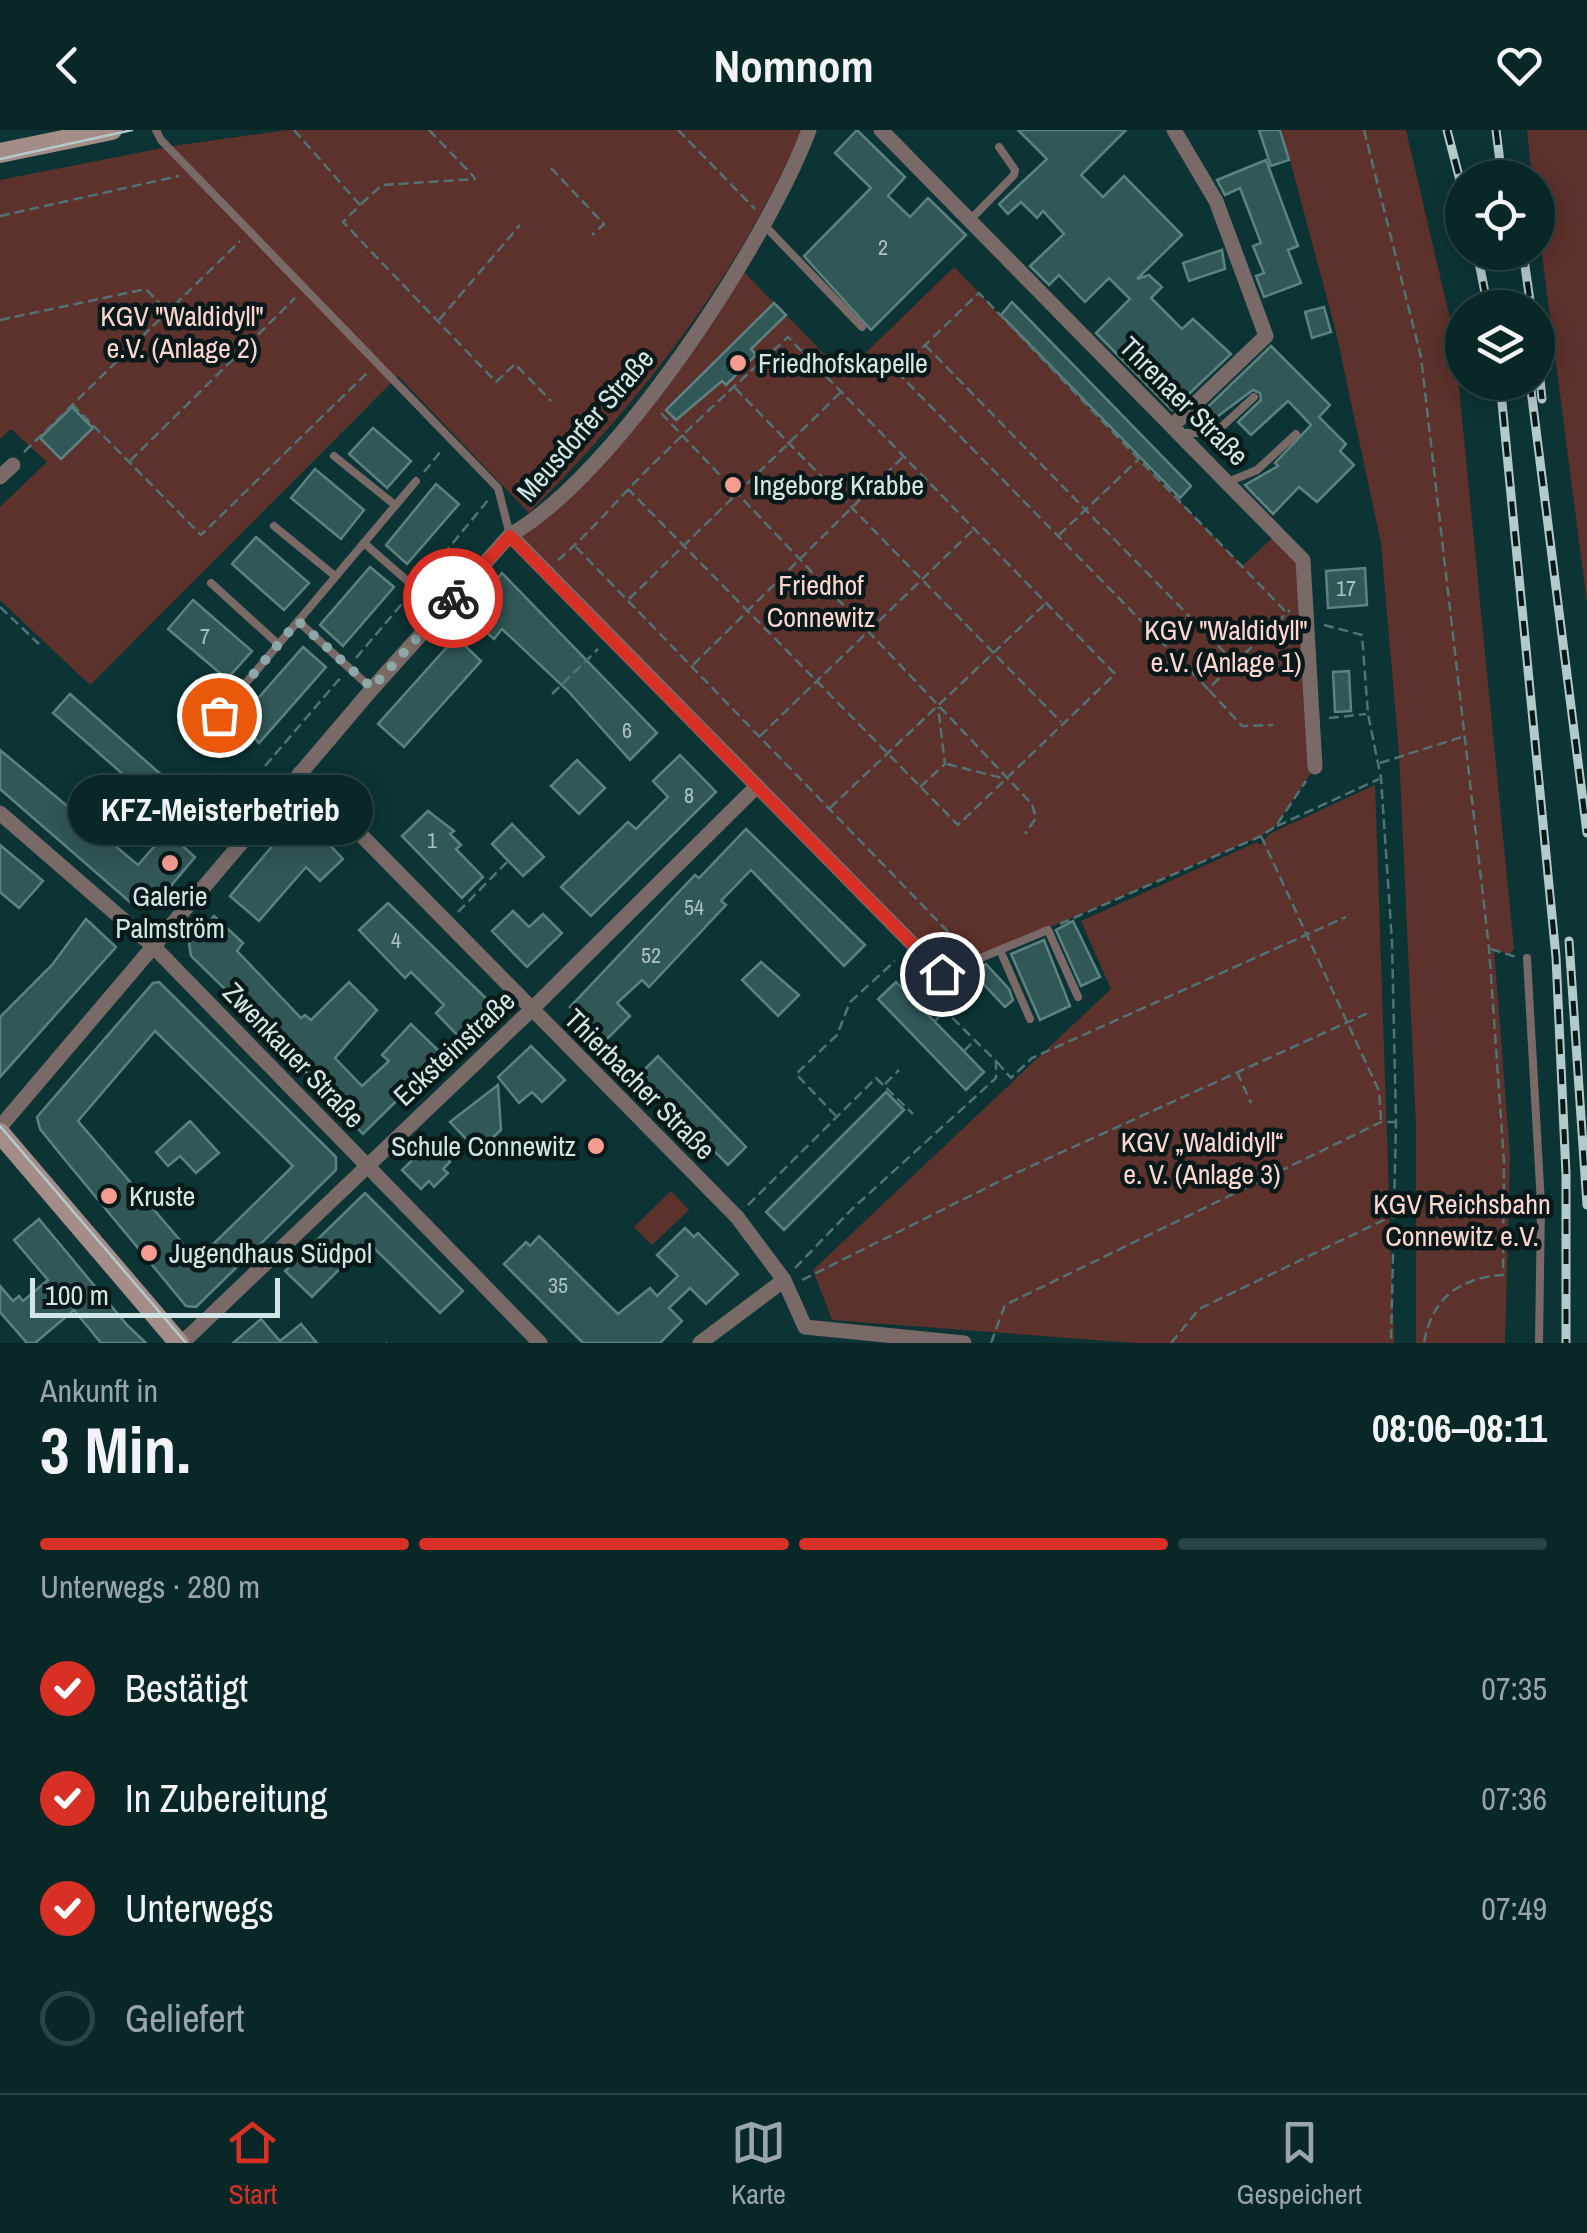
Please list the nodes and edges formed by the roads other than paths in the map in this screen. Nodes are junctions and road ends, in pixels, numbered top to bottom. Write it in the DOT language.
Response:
graph roads {
  1 [pos="112,130"];
  2 [pos="156,130"];
  3 [pos="808,130"];
  4 [pos="881,130"];
  5 [pos="1174,130"];
  6 [pos="70,134"];
  7 [pos="999,148"];
  8 [pos="0,153"];
  9 [pos="970,220"];
  10 [pos="766,222"];
  11 [pos="862,327"];
  12 [pos="1254,397"];
  13 [pos="1176,429"];
  14 [pos="1296,434"];
  15 [pos="334,456"];
  16 [pos="13,464"];
  17 [pos="0,478"];
  18 [pos="416,480"];
  19 [pos="1228,482"];
  20 [pos="395,506"];
  21 [pos="274,526"];
  22 [pos="510,536"];
  23 [pos="364,543"];
  24 [pos="335,576"];
  25 [pos="210,584"];
  26 [pos="442,611"];
  27 [pos="298,621"];
  28 [pos="278,644"];
  29 [pos="372,688"];
  30 [pos="219,715"];
  31 [pos="1316,767"];
  32 [pos="300,773"];
  33 [pos="756,786"];
  34 [pos="0,812"];
  35 [pos="152,944"];
  36 [pos="1000,950"];
  37 [pos="1528,958"];
  38 [pos="942,974"];
  39 [pos="1078,997"];
  40 [pos="531,1010"];
  41 [pos="1030,1018"];
  42 [pos="0,1130"];
  43 [pos="365,1164"];
  44 [pos="786,1284"];
  45 [pos="181,1343"];
  46 [pos="540,1343"];
  47 [pos="700,1343"];
  48 [pos="964,1343"];
  49 [pos="1539,1343"];
  1 -- 6 [label="main road"];
  2 -- 22 [label="lane"];
  3 -- 10 [label="street, Meusdorfer Straße"];
  4 -- 9 [label="street, Threnaer Straße"];
  5 -- 13 [label="street"];
  6 -- 8 [label="main road"];
  7 -- 9 [label="lane"];
  9 -- 13 [label="street, Threnaer Straße"];
  10 -- 11 [label="lane"];
  10 -- 22 [label="street, Meusdorfer Straße"];
  12 -- 13 [label="lane"];
  13 -- 19 [label="street, Threnaer Straße"];
  14 -- 19 [label="lane"];
  15 -- 20 [label="lane"];
  16 -- 17 [label="street"];
  18 -- 20 [label="lane"];
  19 -- 31 [label="street, Threnaer Straße"];
  20 -- 23 [label="lane"];
  21 -- 24 [label="lane"];
  22 -- 26 [label="street, Meusdorfer Straße"];
  22 -- 33 [label="street"];
  23 -- 24 [label="lane"];
  23 -- 26 [label="lane"];
  24 -- 27 [label="lane"];
  25 -- 28 [label="lane"];
  26 -- 29 [label="street, Meusdorfer Straße"];
  27 -- 28 [label="lane"];
  27 -- 29 [label="lane"];
  28 -- 30 [label="lane"];
  29 -- 32 [label="street, Meusdorfer Straße"];
  32 -- 35 [label="street, Meusdorfer Straße"];
  32 -- 40 [label="street, Thierbacher Straße"];
  33 -- 38 [label="street"];
  33 -- 40 [label="street, Ecksteinstraße"];
  34 -- 35 [label="street, Zwenkauer Straße"];
  35 -- 42 [label="street, Meusdorfer Straße"];
  35 -- 43 [label="street, Zwenkauer Straße"];
  36 -- 38 [label="lane"];
  36 -- 39 [label="lane"];
  36 -- 41 [label="lane"];
  37 -- 49 [label="lane"];
  40 -- 43 [label="street, Ecksteinstraße"];
  40 -- 44 [label="street, Thierbacher Straße"];
  42 -- 45 [label="main road"];
  43 -- 45 [label="street, Ecksteinstraße"];
  43 -- 46 [label="street, Zwenkauer Straße"];
  44 -- 47 [label="street"];
  44 -- 48 [label="street, Thierbacher Straße"];
}
